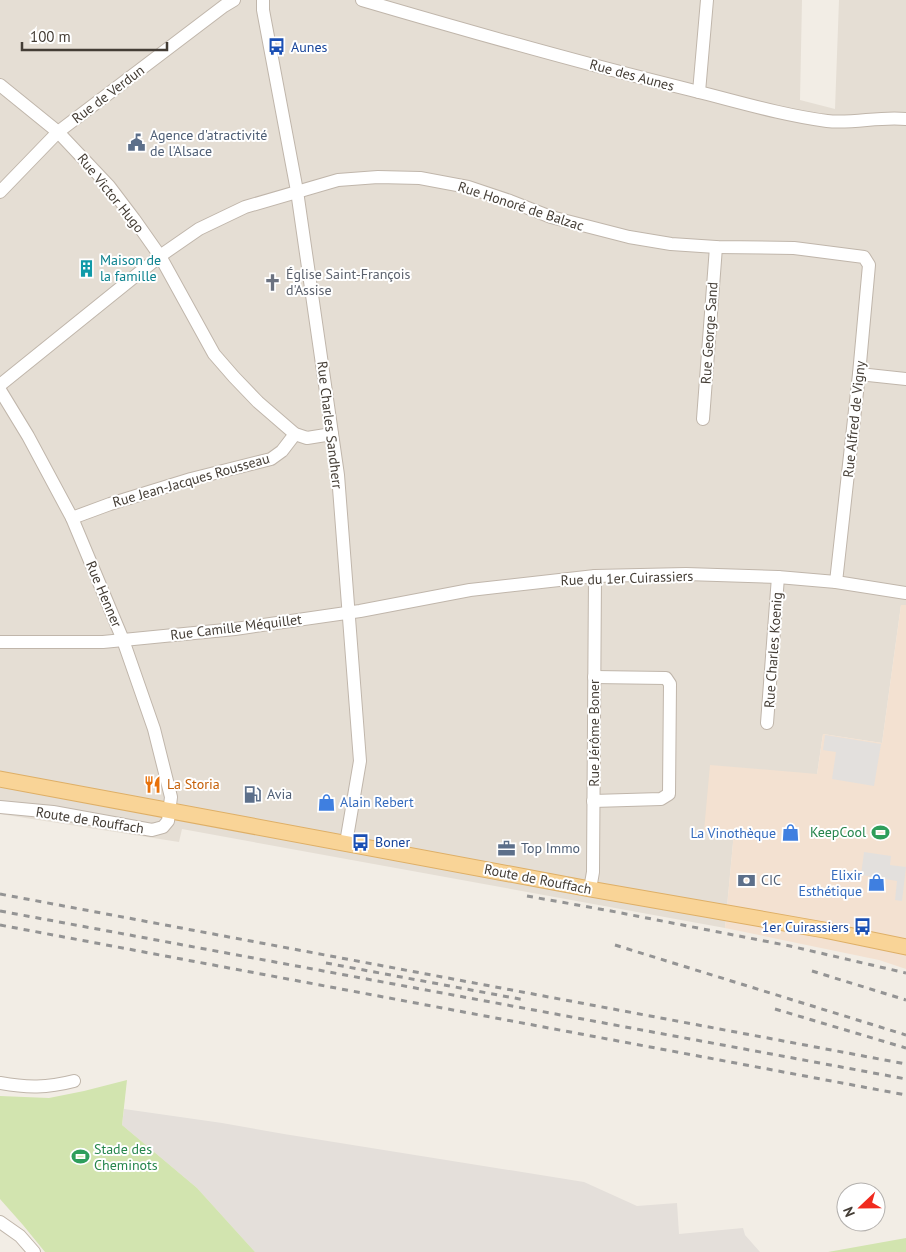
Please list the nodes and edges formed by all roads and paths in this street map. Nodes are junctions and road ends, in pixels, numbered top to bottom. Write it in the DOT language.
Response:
graph roads {
  1 [pos="252,0"];
  2 [pos="362,0"];
  3 [pos="707,0"];
  4 [pos="228,2"];
  5 [pos="263,5"];
  6 [pos="0,85"];
  7 [pos="699,92"];
  8 [pos="906,119"];
  9 [pos="58,132"];
  10 [pos="297,191"];
  11 [pos="0,192"];
  12 [pos="716,246"];
  13 [pos="160,256"];
  14 [pos="864,257"];
  15 [pos="859,374"];
  16 [pos="906,379"];
  17 [pos="0,385"];
  18 [pos="0,390"];
  19 [pos="703,419"];
  20 [pos="295,434"];
  21 [pos="332,434"];
  22 [pos="72,518"];
  23 [pos="595,576"];
  24 [pos="778,577"];
  25 [pos="836,582"];
  26 [pos="906,593"];
  27 [pos="349,613"];
  28 [pos="123,640"];
  29 [pos="0,642"];
  30 [pos="594,677"];
  31 [pos="767,723"];
  32 [pos="0,779"];
  33 [pos="593,801"];
  34 [pos="0,807"];
  35 [pos="170,811"];
  36 [pos="346,843"];
  37 [pos="590,889"];
  38 [pos="906,947"];
  39 [pos="74,1081"];
  40 [pos="0,1083"];
  41 [pos="0,1222"];
  42 [pos="34,1252"];
  1 -- 5 [label="street, Rue Charles Sandherr"];
  2 -- 7 [label="street, Rue des Aunes"];
  3 -- 7 [label="street"];
  4 -- 9 [label="street, Rue de Verdun"];
  5 -- 10 [label="street, Rue Charles Sandherr"];
  6 -- 9 [label="street, Rue Victor Hugo"];
  7 -- 8 [label="street, Rue des Aunes"];
  9 -- 11 [label="street, Rue de Verdun"];
  9 -- 13 [label="street, Rue Victor Hugo"];
  10 -- 12 [label="street, Rue Honoré de Balzac"];
  10 -- 13 [label="street, Rue Honoré de Balzac"];
  10 -- 21 [label="street, Rue Charles Sandherr"];
  12 -- 14 [label="street, Rue Honoré de Balzac"];
  12 -- 19 [label="street, Rue George Sand"];
  13 -- 17 [label="street, Rue Honoré de Balzac"];
  13 -- 20 [label="street, Rue Victor Hugo"];
  14 -- 15 [label="street, Rue Alfred de Vigny"];
  15 -- 16 [label="street"];
  15 -- 25 [label="street, Rue Alfred de Vigny"];
  18 -- 22 [label="street, Rue Henner"];
  20 -- 21 [label="street"];
  20 -- 22 [label="street, Rue Jean-Jacques Rousseau"];
  21 -- 27 [label="street, Rue Charles Sandherr"];
  22 -- 28 [label="street, Rue Henner"];
  23 -- 24 [label="street, Rue du 1er Cuirassiers"];
  23 -- 27 [label="street, Rue du 1er Cuirassiers"];
  23 -- 30 [label="street, Rue Jérôme Boner"];
  24 -- 25 [label="street, Rue du 1er Cuirassiers"];
  24 -- 31 [label="street, Rue Charles Koenig"];
  25 -- 26 [label="street, Rue du 1er Cuirassiers"];
  27 -- 28 [label="street, Rue Camille Méquillet"];
  27 -- 36 [label="street, Rue Charles Sandherr"];
  28 -- 29 [label="street, Rue Camille Méquillet"];
  28 -- 35 [label="street, Rue Henner"];
  30 -- 33 [label="street, Rue Jérôme Boner"];
  30 -- 33 [label="street"];
  32 -- 35 [label="main road, Route de Rouffach"];
  33 -- 37 [label="street, Rue Jérôme Boner"];
  34 -- 35 [label="street, Route de Rouffach"];
  35 -- 36 [label="main road, Route de Rouffach"];
  36 -- 37 [label="main road, Route de Rouffach"];
  37 -- 38 [label="main road, Route de Rouffach"];
  39 -- 40 [label="street"];
  41 -- 42 [label="street"];
}
